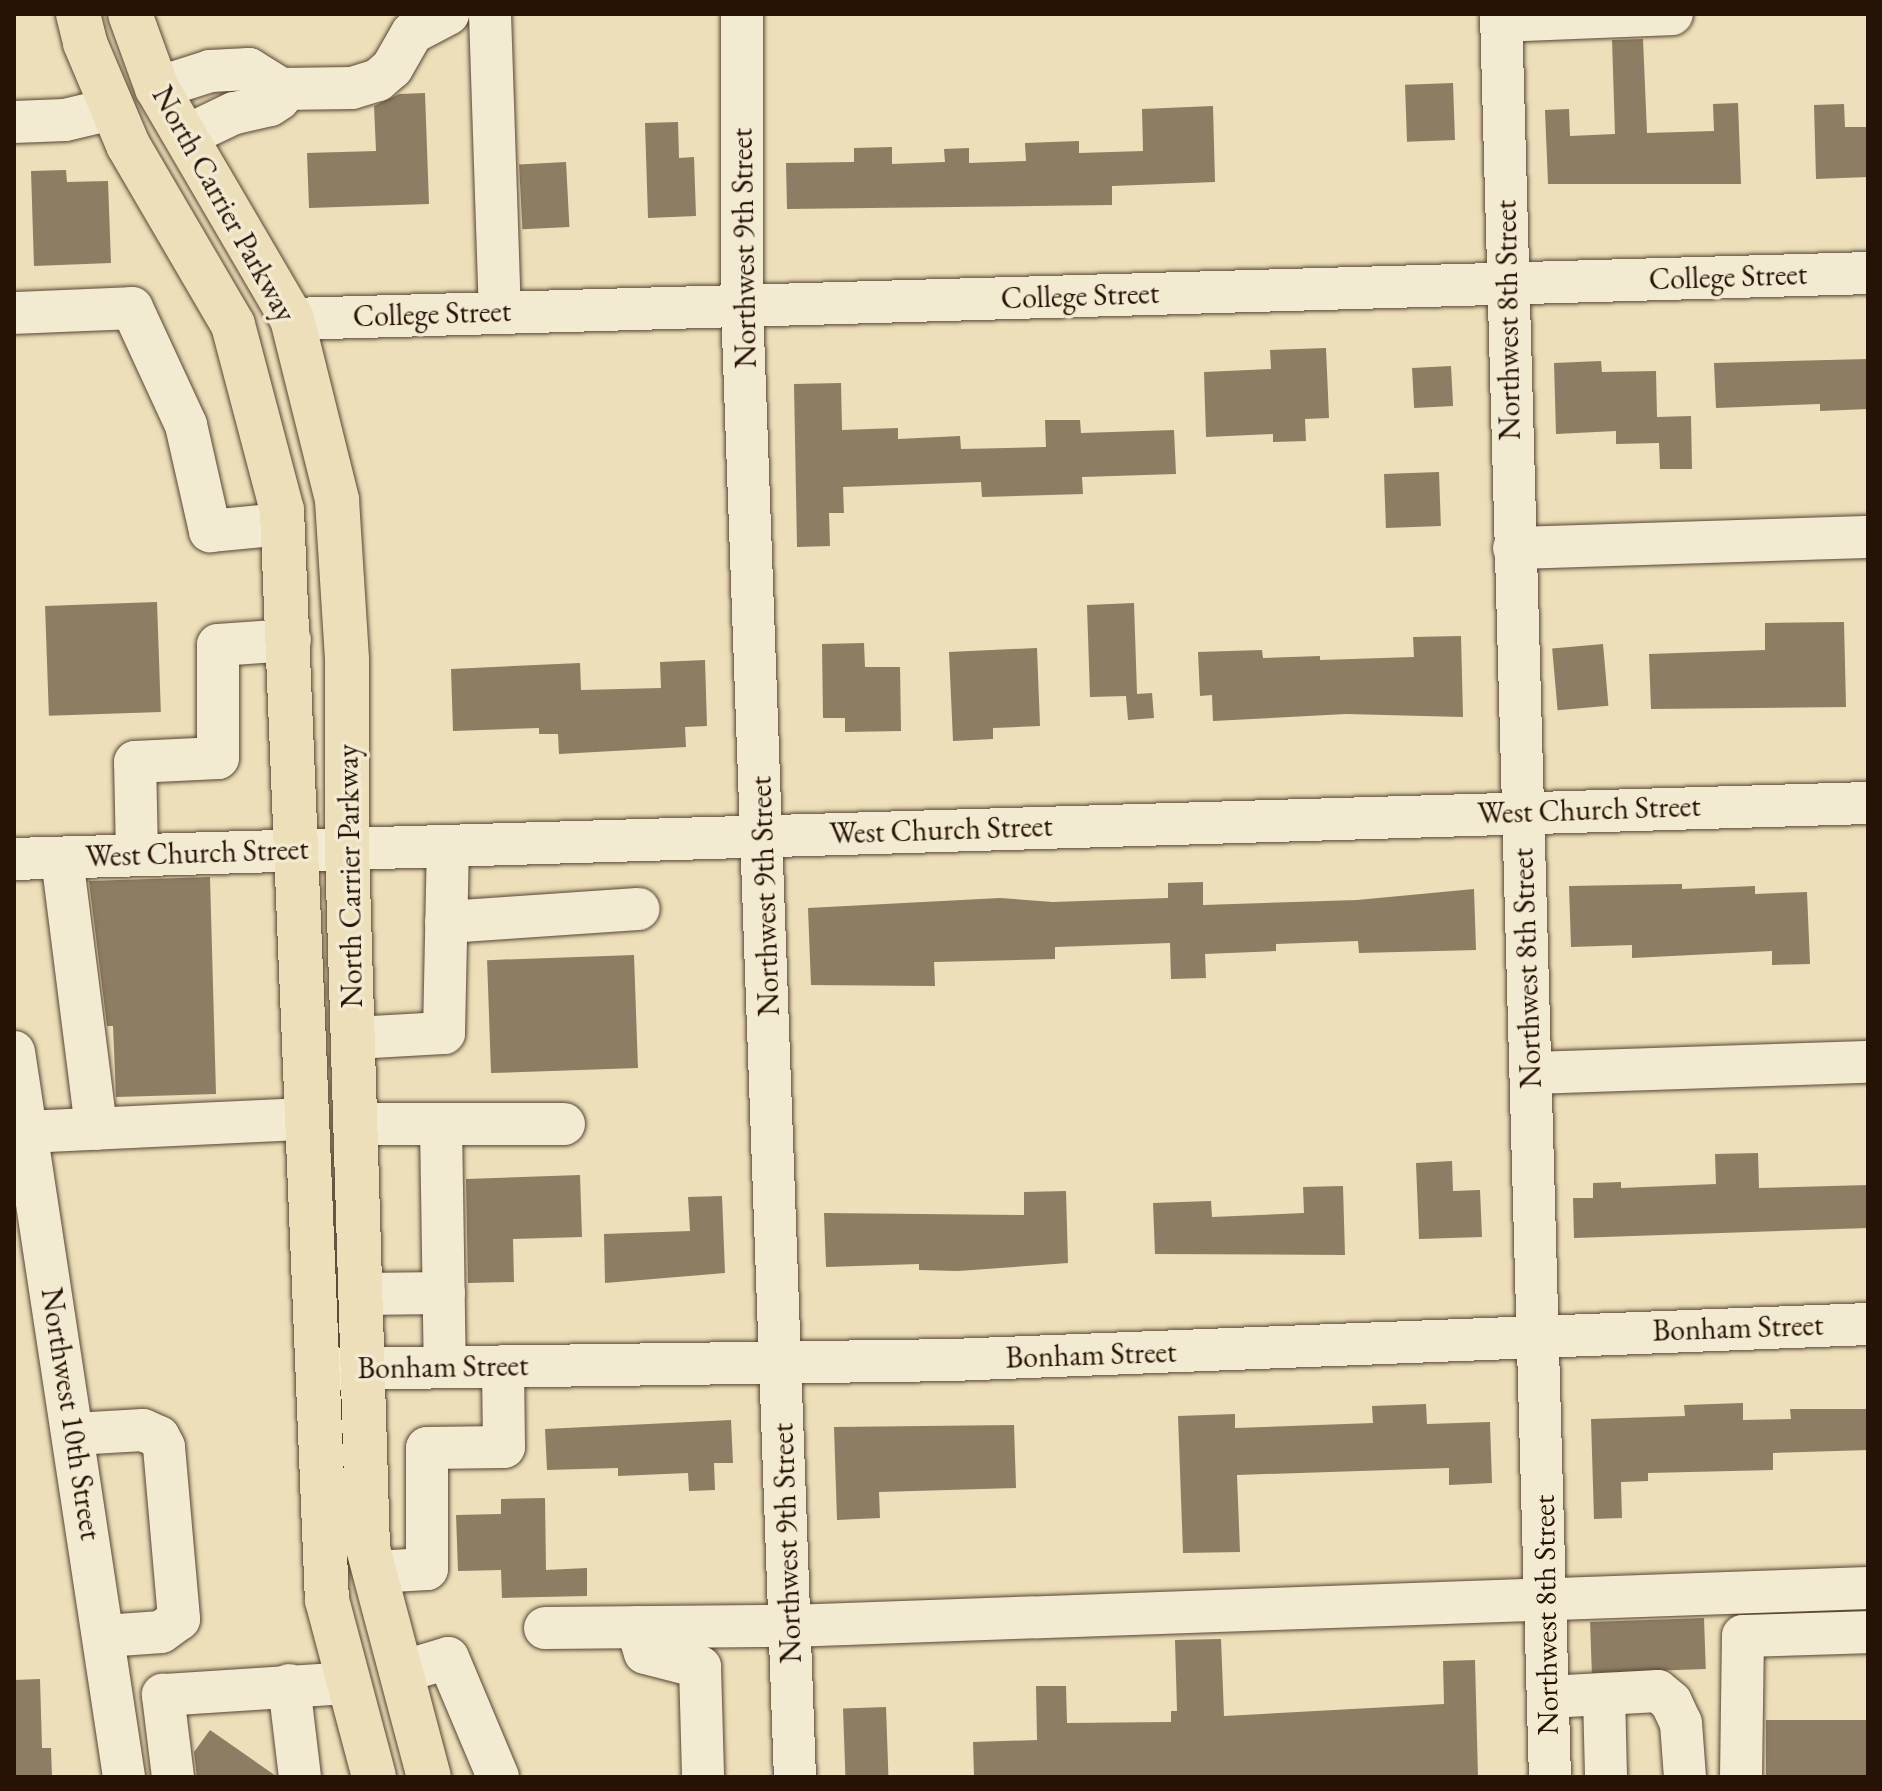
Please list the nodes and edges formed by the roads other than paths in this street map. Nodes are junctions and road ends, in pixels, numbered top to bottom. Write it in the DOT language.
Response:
graph roads {
  1 [pos="78,14"];
  2 [pos="130,14"];
  3 [pos="448,14"];
  4 [pos="490,14"];
  5 [pos="742,14"];
  6 [pos="1672,14"];
  7 [pos="1501,17"];
  8 [pos="157,88"];
  9 [pos="281,89"];
  10 [pos="112,109"];
  11 [pos="14,122"];
  12 [pos="186,136"];
  13 [pos="1868,273"];
  14 [pos="1507,283"];
  15 [pos="742,305"];
  16 [pos="500,312"];
  17 [pos="14,313"];
  18 [pos="292,319"];
  19 [pos="283,524"];
  20 [pos="1868,537"];
  21 [pos="1514,548"];
  22 [pos="290,640"];
  23 [pos="1868,803"];
  24 [pos="1521,812"];
  25 [pos="763,836"];
  26 [pos="448,846"];
  27 [pos="347,849"];
  28 [pos="295,850"];
  29 [pos="137,855"];
  30 [pos="62,858"];
  31 [pos="14,859"];
  32 [pos="639,909"];
  33 [pos="446,922"];
  34 [pos="354,1038"];
  35 [pos="14,1052"];
  36 [pos="1868,1062"];
  37 [pos="1531,1073"];
  38 [pos="305,1119"];
  39 [pos="356,1124"];
  40 [pos="564,1124"];
  41 [pos="441,1125"];
  42 [pos="96,1129"];
  43 [pos="26,1132"];
  44 [pos="26,1207"];
  45 [pos="444,1293"];
  46 [pos="362,1294"];
  47 [pos="1868,1324"];
  48 [pos="1540,1334"];
  49 [pos="781,1363"];
  50 [pos="503,1366"];
  51 [pos="445,1367"];
  52 [pos="314,1369"];
  53 [pos="365,1369"];
  54 [pos="74,1434"];
  55 [pos="427,1482"];
  56 [pos="367,1483"];
  57 [pos="375,1572"];
  58 [pos="1868,1588"];
  59 [pos="1546,1599"];
  60 [pos="790,1626"];
  61 [pos="637,1627"];
  62 [pos="545,1628"];
  63 [pos="1868,1632"];
  64 [pos="105,1636"];
  65 [pos="401,1672"];
  66 [pos="349,1683"];
  67 [pos="289,1685"];
  68 [pos="1604,1694"];
  69 [pos="1548,1697"];
  70 [pos="124,1777"];
  71 [pos="173,1777"];
  72 [pos="300,1777"];
  73 [pos="374,1777"];
  74 [pos="429,1777"];
  75 [pos="498,1777"];
  76 [pos="703,1777"];
  77 [pos="795,1777"];
  78 [pos="1550,1777"];
  79 [pos="1606,1777"];
  80 [pos="1685,1777"];
  81 [pos="1741,1777"];
  1 -- 10 [label="main road, North Carrier Parkway"];
  2 -- 8 [label="main road, North Carrier Parkway"];
  3 -- 9 [label="street"];
  4 -- 16 [label="street"];
  5 -- 15 [label="street, Northwest 9th Street"];
  6 -- 7 [label="street"];
  7 -- 14 [label="street, Northwest 8th Street"];
  8 -- 9 [label="street"];
  8 -- 12 [label="main road, North Carrier Parkway"];
  9 -- 12 [label="street"];
  10 -- 11 [label="street"];
  10 -- 19 [label="main road, North Carrier Parkway"];
  12 -- 18 [label="main road, North Carrier Parkway"];
  13 -- 14 [label="street, College Street"];
  14 -- 15 [label="street, College Street"];
  14 -- 21 [label="street, Northwest 8th Street"];
  15 -- 16 [label="street, College Street"];
  15 -- 25 [label="street, Northwest 9th Street"];
  16 -- 18 [label="street, College Street"];
  17 -- 19 [label="street"];
  18 -- 27 [label="main road, North Carrier Parkway"];
  19 -- 22 [label="main road, North Carrier Parkway"];
  20 -- 21 [label="street"];
  21 -- 24 [label="street, Northwest 8th Street"];
  22 -- 28 [label="main road, North Carrier Parkway"];
  22 -- 29 [label="street"];
  23 -- 24 [label="street, West Church Street"];
  24 -- 25 [label="street, West Church Street"];
  24 -- 37 [label="street, Northwest 8th Street"];
  25 -- 26 [label="street, West Church Street"];
  25 -- 49 [label="street, Northwest 9th Street"];
  26 -- 27 [label="street, West Church Street"];
  26 -- 33 [label="street"];
  27 -- 28 [label="street, West Church Street"];
  27 -- 34 [label="main road, North Carrier Parkway"];
  28 -- 29 [label="street, West Church Street"];
  28 -- 38 [label="main road, North Carrier Parkway"];
  29 -- 30 [label="street, West Church Street"];
  30 -- 31 [label="street, West Church Street"];
  30 -- 42 [label="street"];
  32 -- 33 [label="street"];
  33 -- 34 [label="street"];
  34 -- 39 [label="main road, North Carrier Parkway"];
  35 -- 43 [label="street, Northwest 10th Street"];
  36 -- 37 [label="street"];
  37 -- 48 [label="street, Northwest 8th Street"];
  38 -- 42 [label="street"];
  38 -- 52 [label="main road, North Carrier Parkway"];
  39 -- 41 [label="street"];
  39 -- 46 [label="main road, North Carrier Parkway"];
  40 -- 41 [label="street"];
  41 -- 45 [label="street"];
  42 -- 43 [label="street"];
  43 -- 44 [label="street, Northwest 10th Street"];
  44 -- 54 [label="street, Northwest 10th Street"];
  45 -- 46 [label="street"];
  45 -- 51 [label="street"];
  46 -- 53 [label="main road, North Carrier Parkway"];
  47 -- 48 [label="street, Bonham Street"];
  48 -- 49 [label="street, Bonham Street"];
  48 -- 59 [label="street, Northwest 8th Street"];
  49 -- 50 [label="street, Bonham Street"];
  49 -- 60 [label="street, Northwest 9th Street"];
  50 -- 51 [label="street, Bonham Street"];
  50 -- 55 [label="street"];
  51 -- 53 [label="street, Bonham Street"];
  52 -- 53 [label="street, Bonham Street"];
  52 -- 66 [label="main road, North Carrier Parkway"];
  53 -- 56 [label="main road, North Carrier Parkway"];
  54 -- 64 [label="street, Northwest 10th Street"];
  54 -- 64 [label="street"];
  55 -- 56 [label="street"];
  55 -- 57 [label="street"];
  56 -- 57 [label="main road, North Carrier Parkway"];
  57 -- 65 [label="main road, North Carrier Parkway"];
  58 -- 59 [label="street"];
  59 -- 60 [label="street"];
  59 -- 69 [label="street, Northwest 8th Street"];
  60 -- 61 [label="street"];
  60 -- 77 [label="street, Northwest 9th Street"];
  61 -- 62 [label="street"];
  61 -- 76 [label="street"];
  63 -- 81 [label="street"];
  64 -- 70 [label="street, Northwest 10th Street"];
  65 -- 74 [label="main road, North Carrier Parkway"];
  65 -- 75 [label="street"];
  66 -- 67 [label="street"];
  66 -- 73 [label="main road, North Carrier Parkway"];
  67 -- 71 [label="street"];
  67 -- 72 [label="street"];
  68 -- 69 [label="street"];
  68 -- 79 [label="street"];
  68 -- 80 [label="street"];
  69 -- 78 [label="street, Northwest 8th Street"];
}
